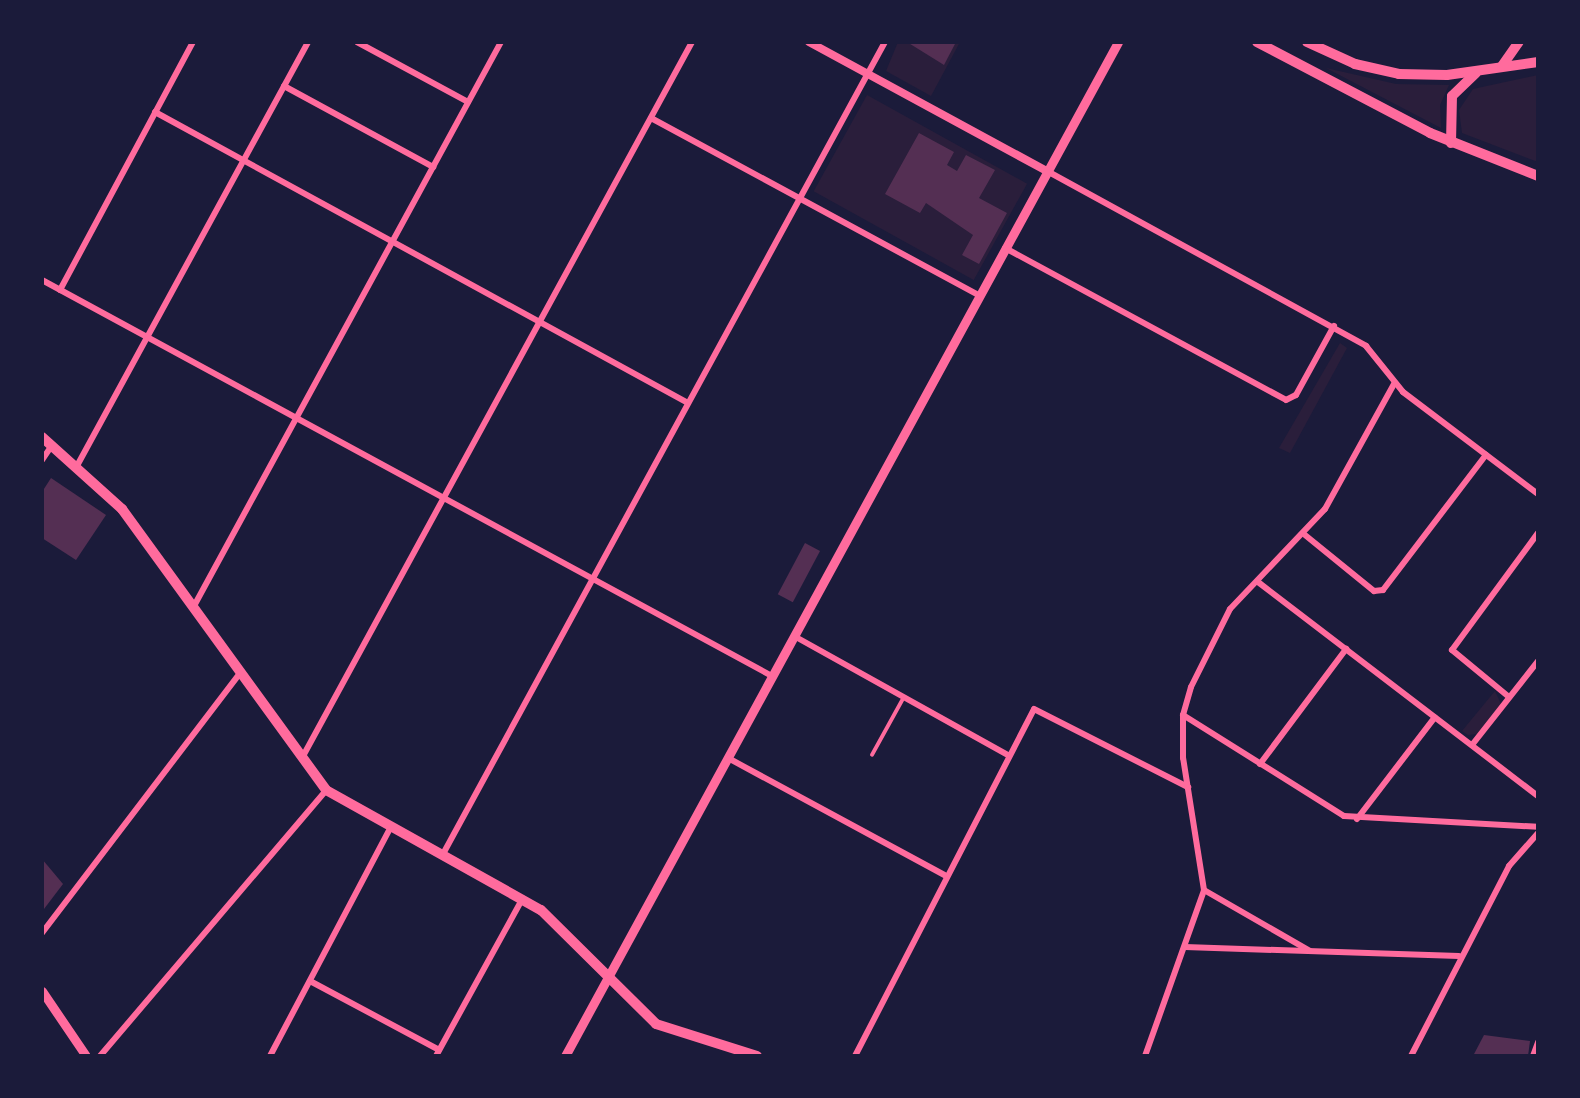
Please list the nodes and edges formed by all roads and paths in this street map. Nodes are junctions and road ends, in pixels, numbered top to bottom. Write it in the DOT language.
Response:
graph roads {
  1 [pos="193,42"];
  2 [pos="308,42"];
  3 [pos="357,42"];
  4 [pos="500,42"];
  5 [pos="692,42"];
  6 [pos="809,42"];
  7 [pos="885,42"];
  8 [pos="1118,42"];
  9 [pos="1257,42"];
  10 [pos="1307,42"];
  11 [pos="1519,42"];
  12 [pos="1538,62"];
  13 [pos="1502,66"];
  14 [pos="1479,71"];
  15 [pos="867,74"];
  16 [pos="284,86"];
  17 [pos="468,102"];
  18 [pos="155,112"];
  19 [pos="651,118"];
  20 [pos="1451,143"];
  21 [pos="243,160"];
  22 [pos="433,167"];
  23 [pos="1047,171"];
  24 [pos="1538,176"];
  25 [pos="800,198"];
  26 [pos="393,239"];
  27 [pos="1005,248"];
  28 [pos="42,280"];
  29 [pos="60,290"];
  30 [pos="979,295"];
  31 [pos="541,321"];
  32 [pos="1334,326"];
  33 [pos="147,337"];
  34 [pos="1394,384"];
  35 [pos="688,403"];
  36 [pos="296,418"];
  37 [pos="42,437"];
  38 [pos="52,445"];
  39 [pos="1486,455"];
  40 [pos="42,460"];
  41 [pos="78,464"];
  42 [pos="1538,494"];
  43 [pos="444,499"];
  44 [pos="1538,533"];
  45 [pos="1305,535"];
  46 [pos="592,580"];
  47 [pos="1258,582"];
  48 [pos="194,606"];
  49 [pos="794,636"];
  50 [pos="1346,649"];
  51 [pos="1538,661"];
  52 [pos="241,672"];
  53 [pos="772,676"];
  54 [pos="904,697"];
  55 [pos="1509,697"];
  56 [pos="1182,715"];
  57 [pos="1435,717"];
  58 [pos="1472,746"];
  59 [pos="872,755"];
  60 [pos="1008,755"];
  61 [pos="302,758"];
  62 [pos="727,758"];
  63 [pos="1260,764"];
  64 [pos="1188,787"];
  65 [pos="326,790"];
  66 [pos="1538,796"];
  67 [pos="1357,819"];
  68 [pos="1538,827"];
  69 [pos="390,828"];
  70 [pos="1538,833"];
  71 [pos="443,854"];
  72 [pos="944,875"];
  73 [pos="1204,890"];
  74 [pos="523,898"];
  75 [pos="42,933"];
  76 [pos="1185,947"];
  77 [pos="1312,952"];
  78 [pos="1459,956"];
  79 [pos="608,976"];
  80 [pos="310,981"];
  81 [pos="42,991"];
  82 [pos="1538,1042"];
  83 [pos="437,1053"];
  84 [pos="86,1056"];
  85 [pos="100,1056"];
  86 [pos="270,1056"];
  87 [pos="565,1056"];
  88 [pos="757,1056"];
  89 [pos="855,1056"];
  90 [pos="1145,1056"];
  91 [pos="1411,1056"];
  92 [pos="1533,1056"];
  1 -- 18 [label="street"];
  2 -- 16 [label="street"];
  3 -- 17 [label="street"];
  4 -- 17 [label="street"];
  5 -- 19 [label="street"];
  6 -- 15 [label="street"];
  7 -- 15 [label="street"];
  8 -- 23 [label="main road"];
  9 -- 20 [label="highway"];
  10 -- 14 [label="highway"];
  11 -- 13 [label="highway"];
  12 -- 13 [label="highway"];
  13 -- 14 [label="highway"];
  14 -- 20 [label="highway"];
  15 -- 23 [label="street"];
  15 -- 25 [label="street"];
  16 -- 21 [label="street"];
  16 -- 22 [label="street"];
  17 -- 22 [label="street"];
  18 -- 21 [label="street"];
  18 -- 29 [label="street"];
  19 -- 25 [label="street"];
  19 -- 31 [label="street"];
  20 -- 24 [label="highway"];
  21 -- 26 [label="street"];
  21 -- 33 [label="street"];
  22 -- 26 [label="street"];
  23 -- 27 [label="main road"];
  23 -- 32 [label="street"];
  25 -- 30 [label="street"];
  25 -- 35 [label="street"];
  26 -- 31 [label="street"];
  26 -- 36 [label="street"];
  27 -- 30 [label="main road"];
  27 -- 32 [label="street"];
  28 -- 29 [label="street"];
  29 -- 33 [label="street"];
  30 -- 49 [label="main road"];
  31 -- 35 [label="street"];
  31 -- 43 [label="street"];
  32 -- 34 [label="street"];
  33 -- 36 [label="street"];
  33 -- 41 [label="street"];
  34 -- 39 [label="street"];
  34 -- 45 [label="street"];
  35 -- 46 [label="street"];
  36 -- 43 [label="street"];
  36 -- 48 [label="street"];
  37 -- 38 [label="main road"];
  38 -- 40 [label="street"];
  38 -- 41 [label="main road"];
  39 -- 42 [label="street"];
  39 -- 45 [label="street"];
  41 -- 48 [label="main road"];
  43 -- 46 [label="street"];
  43 -- 61 [label="street"];
  44 -- 55 [label="street"];
  45 -- 47 [label="street"];
  46 -- 53 [label="street"];
  46 -- 71 [label="street"];
  47 -- 50 [label="street"];
  47 -- 56 [label="street"];
  48 -- 52 [label="main road"];
  49 -- 53 [label="main road"];
  49 -- 54 [label="street"];
  50 -- 57 [label="street"];
  50 -- 63 [label="street"];
  51 -- 55 [label="street"];
  52 -- 61 [label="main road"];
  52 -- 75 [label="street"];
  53 -- 62 [label="main road"];
  54 -- 59 [label="lane"];
  54 -- 60 [label="street"];
  55 -- 58 [label="street"];
  56 -- 63 [label="street"];
  56 -- 64 [label="street"];
  57 -- 58 [label="street"];
  57 -- 67 [label="street"];
  58 -- 66 [label="street"];
  60 -- 64 [label="street"];
  60 -- 72 [label="street"];
  61 -- 65 [label="main road"];
  62 -- 72 [label="street"];
  62 -- 79 [label="main road"];
  63 -- 67 [label="street"];
  64 -- 73 [label="street"];
  65 -- 69 [label="main road"];
  65 -- 85 [label="street"];
  67 -- 68 [label="street"];
  69 -- 71 [label="main road"];
  69 -- 80 [label="street"];
  70 -- 78 [label="street"];
  71 -- 74 [label="main road"];
  72 -- 89 [label="street"];
  73 -- 76 [label="street"];
  73 -- 77 [label="street"];
  74 -- 79 [label="main road"];
  74 -- 83 [label="street"];
  76 -- 77 [label="street"];
  76 -- 90 [label="street"];
  77 -- 78 [label="street"];
  78 -- 91 [label="street"];
  79 -- 87 [label="main road"];
  79 -- 88 [label="main road"];
  80 -- 83 [label="street"];
  80 -- 86 [label="street"];
  81 -- 84 [label="main road"];
  82 -- 92 [label="street"];
}
